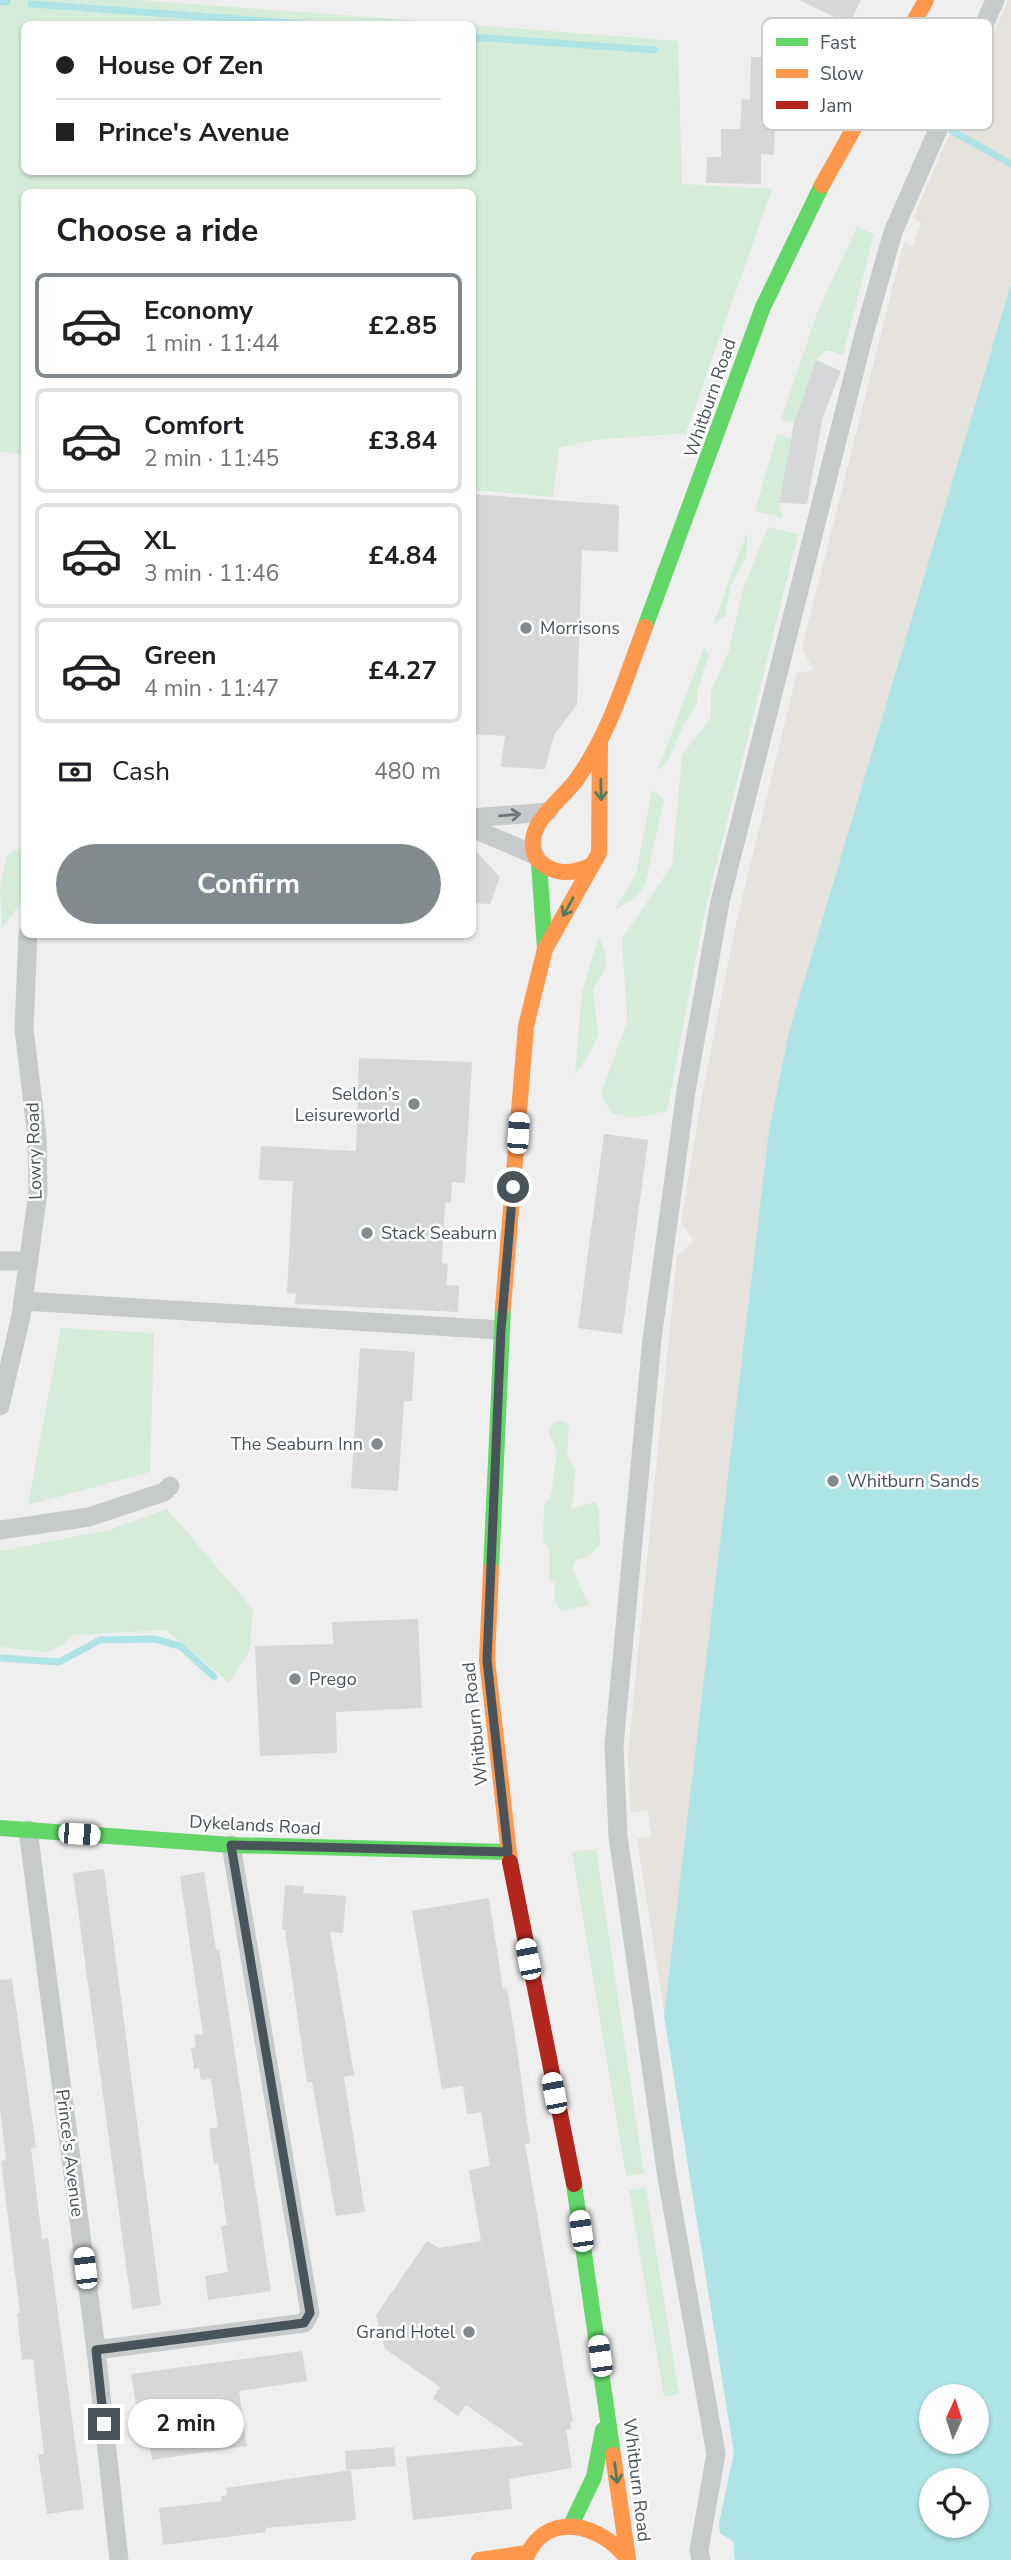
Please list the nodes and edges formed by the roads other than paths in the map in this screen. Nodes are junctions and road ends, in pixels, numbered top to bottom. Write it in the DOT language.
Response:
graph roads {
  1 [pos="926,0"];
  2 [pos="995,0"];
  3 [pos="916,18"];
  4 [pos="987,18"];
  5 [pos="853,130"];
  6 [pos="938,130"];
  7 [pos="600,744"];
  8 [pos="551,810"];
  9 [pos="476,818"];
  10 [pos="476,830"];
  11 [pos="601,837"];
  12 [pos="537,859"];
  13 [pos="592,865"];
  14 [pos="28,938"];
  15 [pos="545,949"];
  16 [pos="0,1261"];
  17 [pos="29,1261"];
  18 [pos="23,1301"];
  19 [pos="501,1330"];
  20 [pos="0,1406"];
  21 [pos="170,1486"];
  22 [pos="0,1531"];
  23 [pos="0,1828"];
  24 [pos="28,1830"];
  25 [pos="231,1845"];
  26 [pos="508,1852"];
  27 [pos="96,2350"];
  28 [pos="608,2405"];
  29 [pos="571,2525"];
  30 [pos="526,2557"];
  31 [pos="628,2559"];
  32 [pos="119,2560"];
  33 [pos="479,2560"];
  34 [pos="701,2560"];
  1 -- 3 [label="main road, Whitburn Road"];
  2 -- 4 [label="street"];
  5 -- 7 [label="main road, Whitburn Road"];
  6 -- 34 [label="street"];
  7 -- 8 [label="main road"];
  7 -- 11 [label="main road, one-way"];
  9 -- 8 [label="street, one-way"];
  8 -- 11 [label="main road"];
  8 -- 12 [label="main road"];
  10 -- 12 [label="street"];
  11 -- 13 [label="main road"];
  12 -- 13 [label="main road"];
  12 -- 15 [label="main road"];
  13 -- 15 [label="main road, one-way"];
  14 -- 17 [label="street, Lowry Road"];
  15 -- 19 [label="main road, Whitburn Road"];
  16 -- 17 [label="street"];
  17 -- 18 [label="street, Lowry Road"];
  18 -- 19 [label="street"];
  18 -- 20 [label="street, Lowry Road"];
  19 -- 26 [label="main road, Whitburn Road"];
  21 -- 22 [label="street"];
  23 -- 24 [label="main road, Dykelands Road"];
  24 -- 25 [label="main road, Dykelands Road"];
  24 -- 27 [label="street, Prince's Avenue"];
  25 -- 26 [label="main road, Dykelands Road"];
  25 -- 27 [label="street"];
  26 -- 28 [label="main road, Whitburn Road"];
  27 -- 32 [label="street, Prince's Avenue"];
  28 -- 29 [label="main road, Whitburn Road"];
  28 -- 31 [label="main road, Whitburn Road, one-way"];
  29 -- 30 [label="main road"];
  29 -- 31 [label="main road"];
  30 -- 33 [label="main road"];
}
